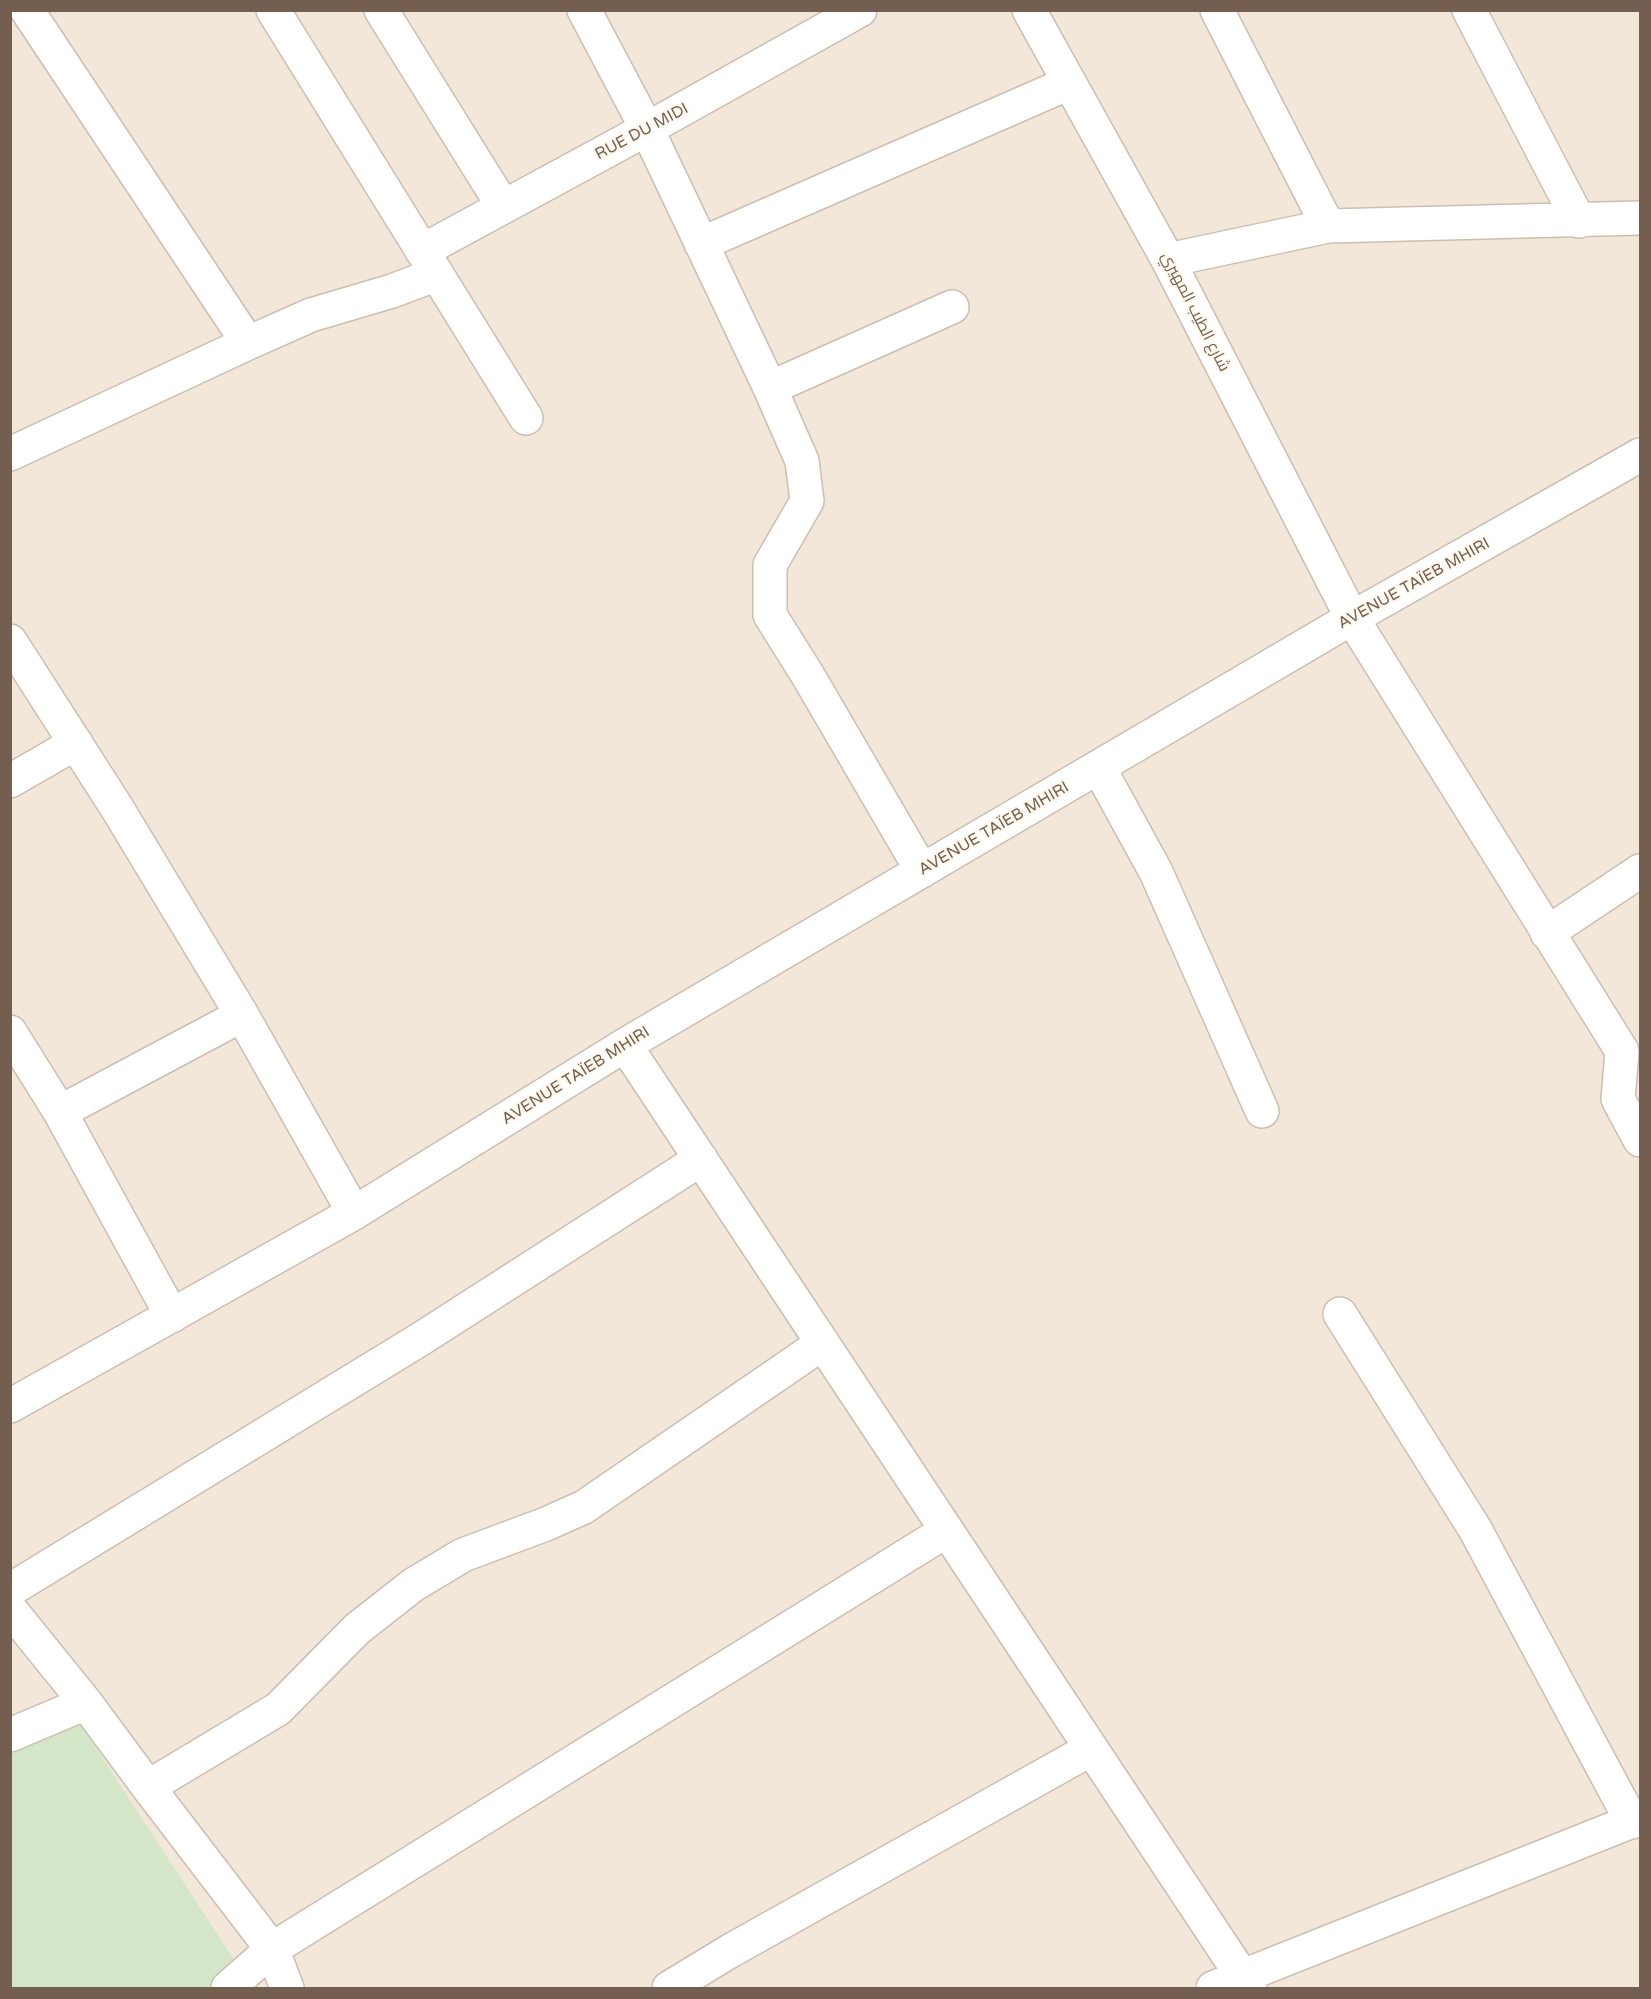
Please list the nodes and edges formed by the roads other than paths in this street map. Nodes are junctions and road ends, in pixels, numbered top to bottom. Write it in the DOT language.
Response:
graph roads {
  1 [pos="27,10"];
  2 [pos="273,10"];
  3 [pos="381,10"];
  4 [pos="584,10"];
  5 [pos="860,10"];
  6 [pos="1029,10"];
  7 [pos="1217,10"];
  8 [pos="1469,10"];
  9 [pos="1069,83"];
  10 [pos="647,129"];
  11 [pos="503,206"];
  12 [pos="1641,218"];
  13 [pos="1579,221"];
  14 [pos="1328,226"];
  15 [pos="701,244"];
  16 [pos="1168,260"];
  17 [pos="430,262"];
  18 [pos="952,307"];
  19 [pos="248,343"];
  20 [pos="770,388"];
  21 [pos="526,418"];
  22 [pos="10,454"];
  23 [pos="1641,455"];
  24 [pos="1352,618"];
  25 [pos="10,640"];
  26 [pos="76,743"];
  27 [pos="1099,768"];
  28 [pos="10,781"];
  29 [pos="922,871"];
  30 [pos="1641,872"];
  31 [pos="1547,933"];
  32 [pos="242,1015"];
  33 [pos="10,1032"];
  34 [pos="625,1045"];
  35 [pos="1262,1111"];
  36 [pos="60,1112"];
  37 [pos="1641,1140"];
  38 [pos="701,1159"];
  39 [pos="354,1213"];
  40 [pos="1341,1314"];
  41 [pos="172,1316"];
  42 [pos="823,1343"];
  43 [pos="10,1406"];
  44 [pos="946,1531"];
  45 [pos="10,1590"];
  46 [pos="10,1609"];
  47 [pos="86,1703"];
  48 [pos="10,1735"];
  49 [pos="1091,1749"];
  50 [pos="148,1787"];
  51 [pos="1636,1820"];
  52 [pos="272,1949"];
  53 [pos="1247,1983"];
  54 [pos="228,1989"];
  55 [pos="287,1989"];
  56 [pos="669,1989"];
  57 [pos="1213,1989"];
  1 -- 19 [label="street"];
  2 -- 17 [label="street"];
  3 -- 11 [label="street"];
  4 -- 10 [label="street"];
  5 -- 10 [label="street, RUE DU MIDI"];
  6 -- 9 [label="street, شارع الطيب المهيري"];
  7 -- 14 [label="street"];
  8 -- 13 [label="street"];
  9 -- 15 [label="street"];
  9 -- 16 [label="street, شارع الطيب المهيري"];
  10 -- 11 [label="street, RUE DU MIDI"];
  10 -- 15 [label="street"];
  11 -- 17 [label="street, RUE DU MIDI"];
  12 -- 13 [label="street"];
  13 -- 14 [label="street"];
  14 -- 16 [label="street"];
  15 -- 20 [label="street"];
  16 -- 24 [label="street, شارع الطيب المهيري"];
  17 -- 19 [label="street, RUE DU MIDI"];
  17 -- 21 [label="street"];
  18 -- 20 [label="street"];
  19 -- 22 [label="street, RUE DU MIDI"];
  20 -- 29 [label="street"];
  23 -- 24 [label="street, AVENUE TAÏEB MHIRI"];
  24 -- 27 [label="street, AVENUE TAÏEB MHIRI"];
  24 -- 31 [label="street, شارع الطيب المهيري"];
  25 -- 26 [label="street"];
  26 -- 28 [label="street"];
  26 -- 32 [label="street"];
  27 -- 29 [label="street, AVENUE TAÏEB MHIRI"];
  27 -- 35 [label="street"];
  29 -- 34 [label="street, AVENUE TAÏEB MHIRI"];
  30 -- 31 [label="street"];
  31 -- 37 [label="street, شارع الطيب المهيري"];
  32 -- 36 [label="street"];
  32 -- 39 [label="street"];
  33 -- 36 [label="street"];
  34 -- 38 [label="street"];
  34 -- 39 [label="street, AVENUE TAÏEB MHIRI"];
  36 -- 41 [label="street"];
  38 -- 42 [label="street"];
  38 -- 45 [label="street"];
  39 -- 41 [label="street, AVENUE TAÏEB MHIRI"];
  40 -- 51 [label="street"];
  41 -- 43 [label="street, AVENUE TAÏEB MHIRI"];
  42 -- 44 [label="street"];
  42 -- 50 [label="street"];
  44 -- 49 [label="street"];
  44 -- 52 [label="street"];
  46 -- 47 [label="street"];
  47 -- 48 [label="street"];
  47 -- 50 [label="street"];
  49 -- 53 [label="street"];
  49 -- 56 [label="street"];
  50 -- 52 [label="street"];
  51 -- 53 [label="street"];
  52 -- 54 [label="street"];
  52 -- 55 [label="street"];
  53 -- 57 [label="street"];
}
